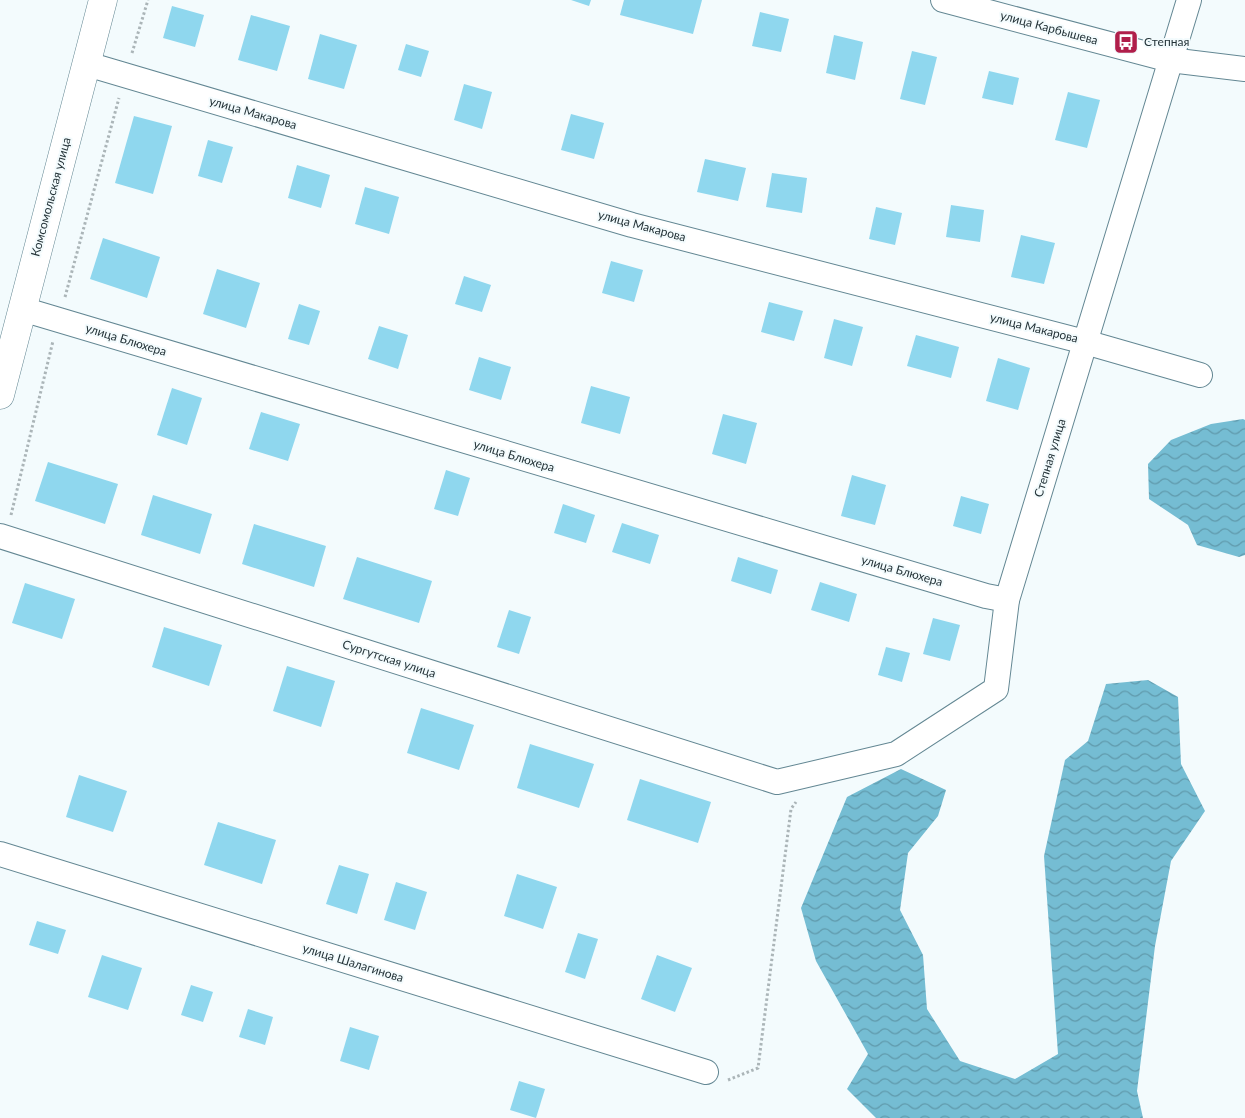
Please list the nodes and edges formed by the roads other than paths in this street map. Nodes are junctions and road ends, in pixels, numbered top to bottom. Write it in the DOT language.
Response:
graph roads {
  1 [pos="103,0"];
  2 [pos="943,0"];
  3 [pos="1189,0"];
  4 [pos="1170,60"];
  5 [pos="87,64"];
  6 [pos="1245,69"];
  7 [pos="22,309"];
  8 [pos="1085,342"];
  9 [pos="1200,375"];
  10 [pos="0,395"];
  11 [pos="3,537"];
  12 [pos="1007,600"];
  13 [pos="777,782"];
  14 [pos="0,854"];
  15 [pos="706,1072"];
  1 -- 5 [label="street, Комсомольская улица"];
  2 -- 4 [label="street, улица Карбышева"];
  3 -- 4 [label="street, Степная улица"];
  4 -- 6 [label="street, улица Карбышева"];
  4 -- 8 [label="street, Степная улица"];
  5 -- 7 [label="street, Комсомольская улица"];
  5 -- 8 [label="street, улица Макарова"];
  7 -- 10 [label="street, Комсомольская улица"];
  7 -- 12 [label="street, улица Блюхера"];
  8 -- 9 [label="street, улица Макарова"];
  8 -- 12 [label="street, Степная улица"];
  11 -- 13 [label="street, Сургутская улица"];
  12 -- 13 [label="street, Степная улица"];
  14 -- 15 [label="street, улица Шалагинова"];
}
